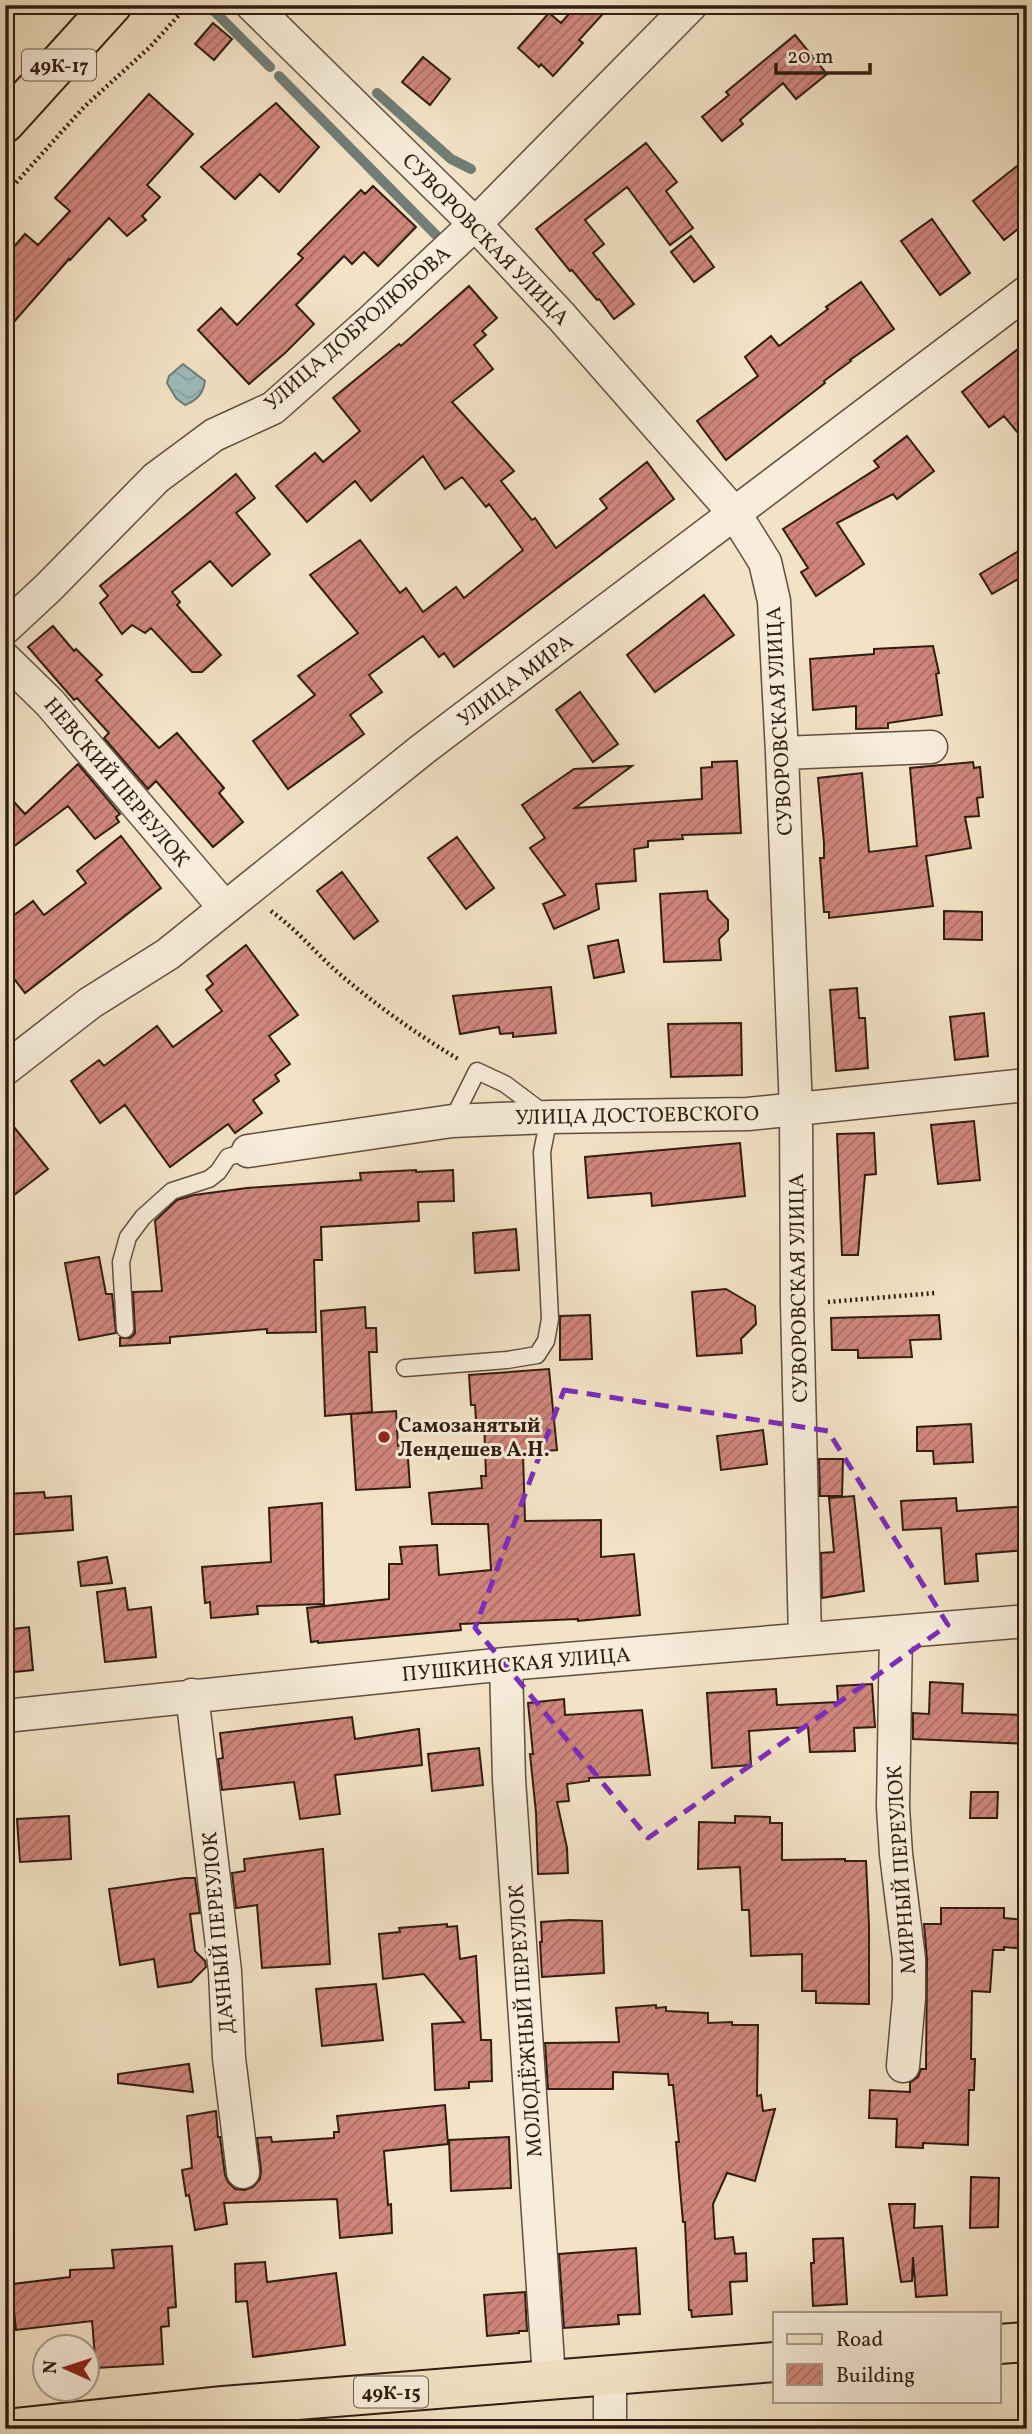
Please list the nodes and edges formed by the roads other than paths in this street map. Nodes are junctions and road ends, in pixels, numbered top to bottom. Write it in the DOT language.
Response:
graph roads {
  1 [pos="112,5"];
  2 [pos="252,5"];
  3 [pos="691,5"];
  4 [pos="5,123"];
  5 [pos="475,224"];
  6 [pos="1025,298"];
  7 [pos="735,514"];
  8 [pos="5,628"];
  9 [pos="5,659"];
  10 [pos="931,747"];
  11 [pos="782,753"];
  12 [pos="225,908"];
  13 [pos="5,1069"];
  14 [pos="1027,1085"];
  15 [pos="796,1110"];
  16 [pos="549,1117"];
  17 [pos="452,1121"];
  18 [pos="248,1151"];
  19 [pos="125,1329"];
  20 [pos="405,1368"];
  21 [pos="1027,1621"];
  22 [pos="896,1632"];
  23 [pos="805,1639"];
  24 [pos="506,1664"];
  25 [pos="192,1695"];
  26 [pos="5,1716"];
  27 [pos="903,2066"];
  28 [pos="243,2172"];
  29 [pos="1027,2342"];
  30 [pos="1000,2344"];
  31 [pos="773,2362"];
  32 [pos="610,2375"];
  33 [pos="549,2378"];
  34 [pos="7,2429"];
  35 [pos="610,2429"];
  1 -- 4 [label="main road, 49К-17"];
  2 -- 5 [label="street, СУВОРОВСКАЯ УЛИЦА"];
  3 -- 5 [label="street, УЛИЦА ДОБРОЛЮБОВА"];
  5 -- 7 [label="street, СУВОРОВСКАЯ УЛИЦА"];
  5 -- 8 [label="street, УЛИЦА ДОБРОЛЮБОВА"];
  6 -- 7 [label="street, УЛИЦА МИРА"];
  7 -- 11 [label="street, СУВОРОВСКАЯ УЛИЦА"];
  7 -- 12 [label="street, УЛИЦА МИРА"];
  9 -- 12 [label="street, НЕВСКИЙ ПЕРЕУЛОК"];
  10 -- 11 [label="street"];
  11 -- 15 [label="street, СУВОРОВСКАЯ УЛИЦА"];
  12 -- 13 [label="street, УЛИЦА МИРА"];
  14 -- 15 [label="street, УЛИЦА ДОСТОЕВСКОГО"];
  15 -- 16 [label="street, УЛИЦА ДОСТОЕВСКОГО"];
  15 -- 23 [label="street, СУВОРОВСКАЯ УЛИЦА"];
  16 -- 17 [label="street, УЛИЦА ДОСТОЕВСКОГО"];
  16 -- 17 [label="lane"];
  16 -- 20 [label="lane"];
  17 -- 18 [label="street, УЛИЦА ДОСТОЕВСКОГО"];
  18 -- 19 [label="lane"];
  21 -- 22 [label="street, ПУШКИНСКАЯ УЛИЦА"];
  22 -- 23 [label="street, ПУШКИНСКАЯ УЛИЦА"];
  22 -- 27 [label="street, МИРНЫЙ ПЕРЕУЛОК"];
  23 -- 24 [label="street, ПУШКИНСКАЯ УЛИЦА"];
  24 -- 25 [label="street, ПУШКИНСКАЯ УЛИЦА"];
  24 -- 33 [label="street, МОЛОДЁЖНЫЙ ПЕРЕУЛОК"];
  25 -- 26 [label="street, ПУШКИНСКАЯ УЛИЦА"];
  25 -- 28 [label="street, ДАЧНЫЙ ПЕРЕУЛОК"];
  29 -- 30 [label="main road"];
  31 -- 32 [label="main road, 49К-15"];
  32 -- 33 [label="main road, 49К-15"];
  32 -- 35 [label="street"];
  33 -- 34 [label="main road, 49К-15"];
}
